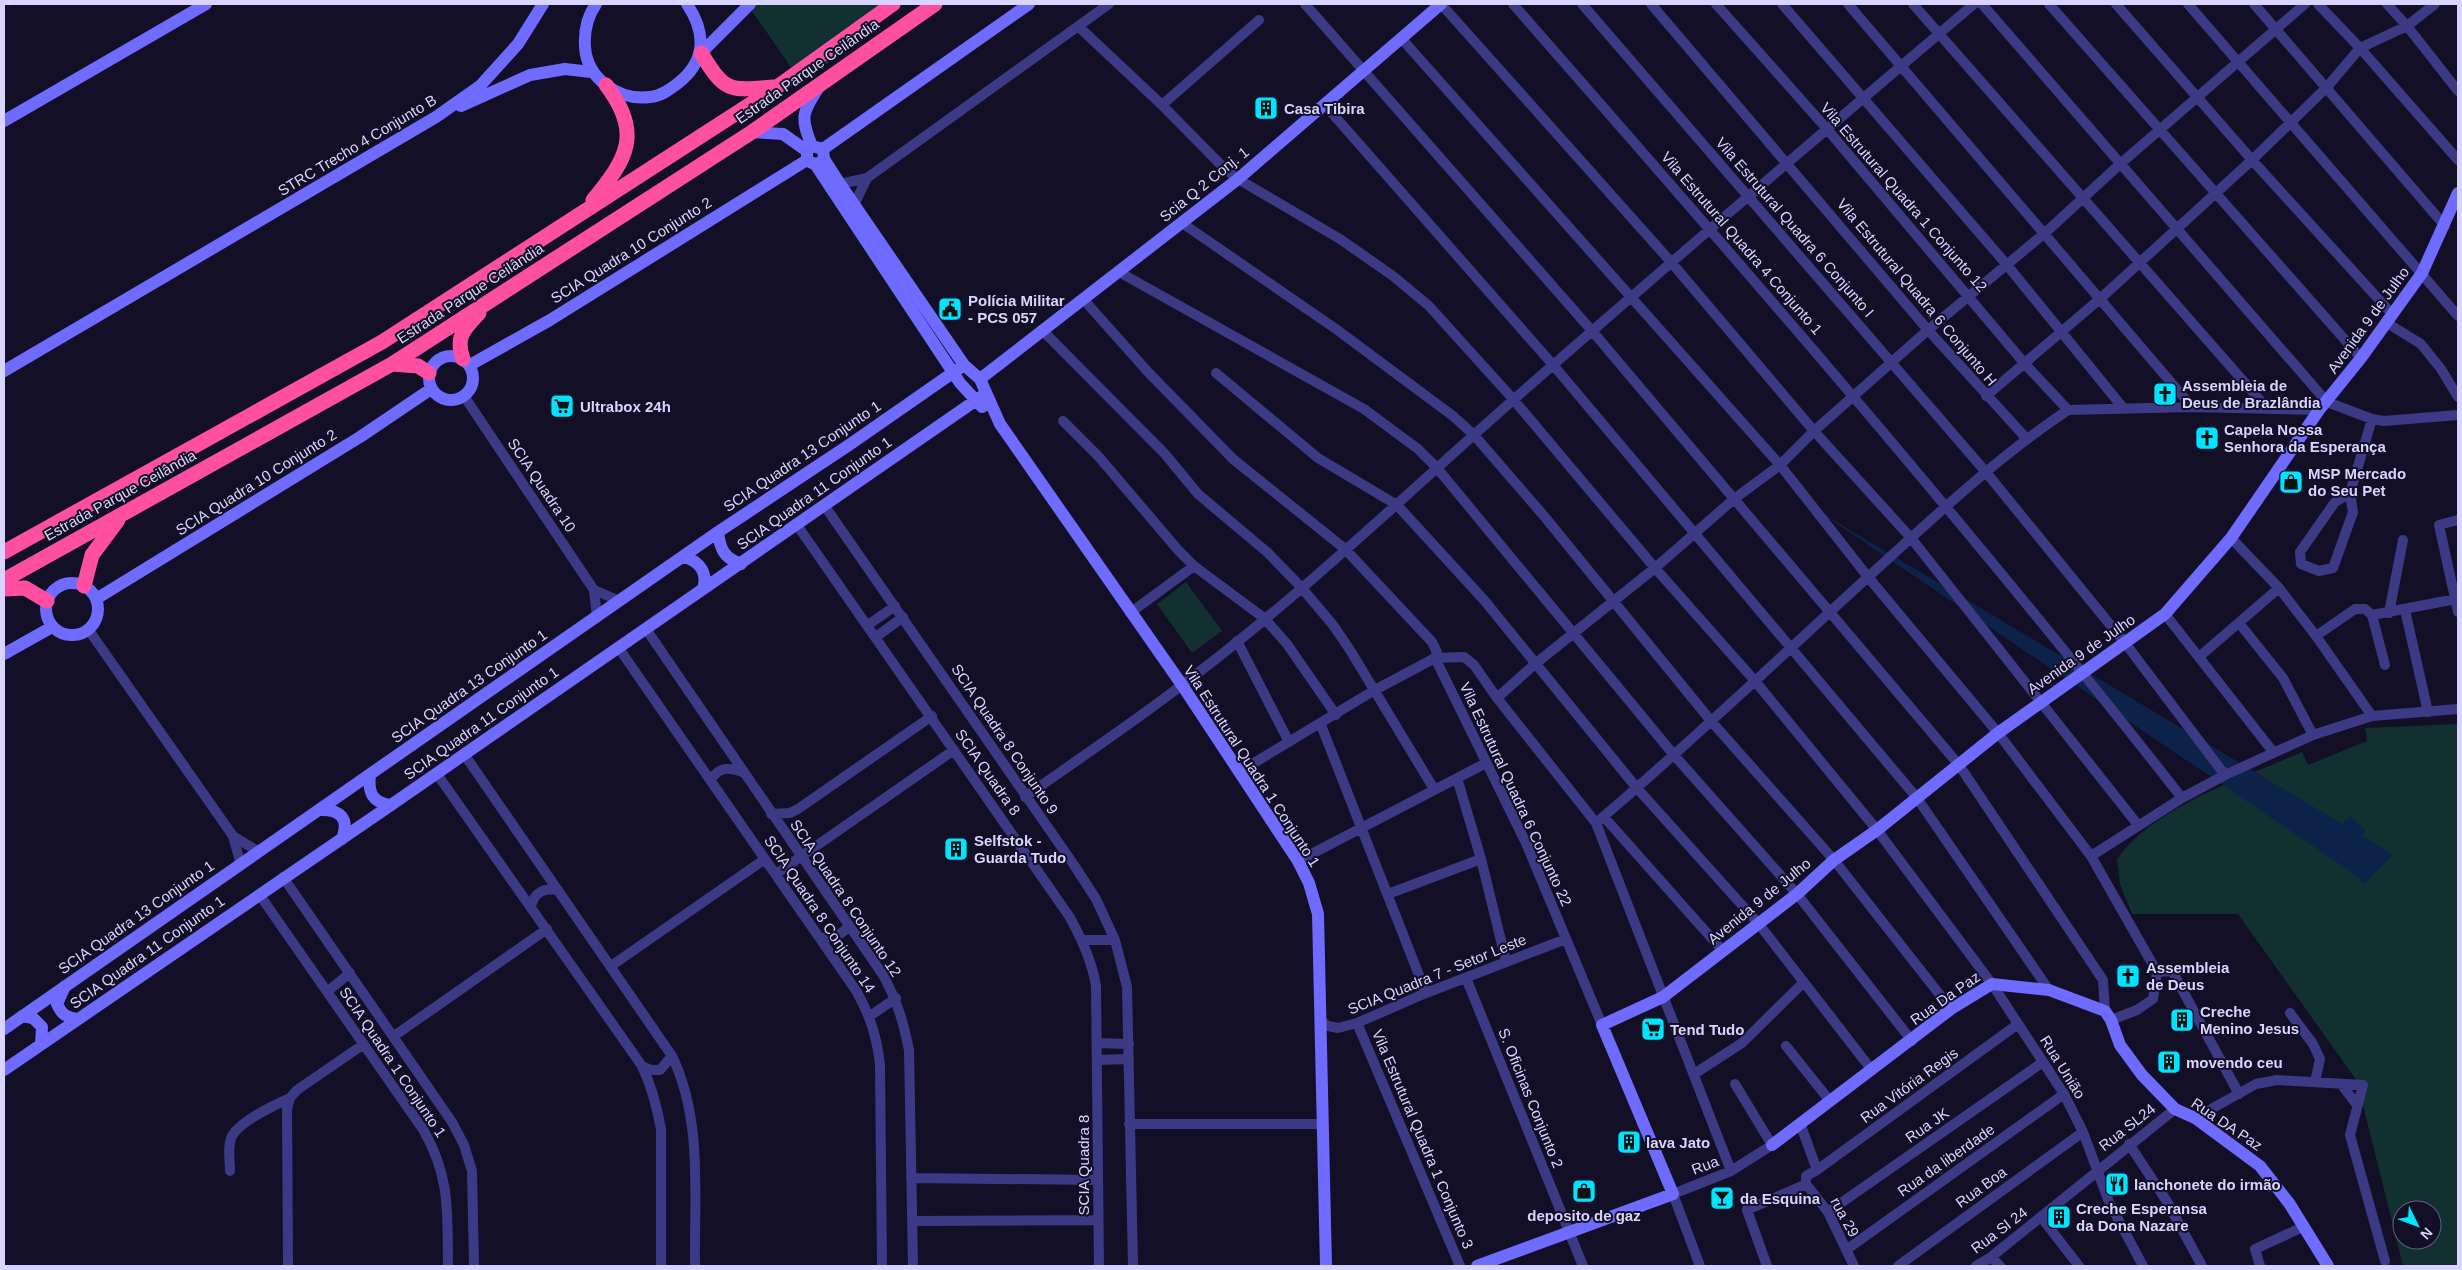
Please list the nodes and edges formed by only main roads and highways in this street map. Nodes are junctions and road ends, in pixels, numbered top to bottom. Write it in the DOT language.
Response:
graph roads {
  1 [pos="893,4"];
  2 [pos="935,4"];
  3 [pos="701,53"];
  4 [pos="606,85"];
  5 [pos="777,87"];
  6 [pos="582,212"];
  7 [pos="503,292"];
  8 [pos="466,362"];
  9 [pos="392,364"];
  10 [pos="429,373"];
  11 [pos="123,514"];
  12 [pos="4,552"];
  13 [pos="4,580"];
  14 [pos="84,586"];
  15 [pos="4,589"];
  16 [pos="47,601"];
  1 -- 5 [label="highway, Estrada Parque Ceilândia"];
  2 -- 7 [label="highway, Estrada Parque Ceilândia"];
  3 -- 5 [label="highway"];
  4 -- 6 [label="highway"];
  5 -- 6 [label="highway, Estrada Parque Ceilândia"];
  6 -- 12 [label="highway, Estrada Parque Ceilândia"];
  7 -- 8 [label="highway"];
  7 -- 9 [label="highway, Estrada Parque Ceilândia"];
  9 -- 10 [label="highway"];
  9 -- 11 [label="highway, Estrada Parque Ceilândia"];
  11 -- 13 [label="highway, Estrada Parque Ceilândia"];
  11 -- 14 [label="highway"];
  15 -- 16 [label="highway"];
}
